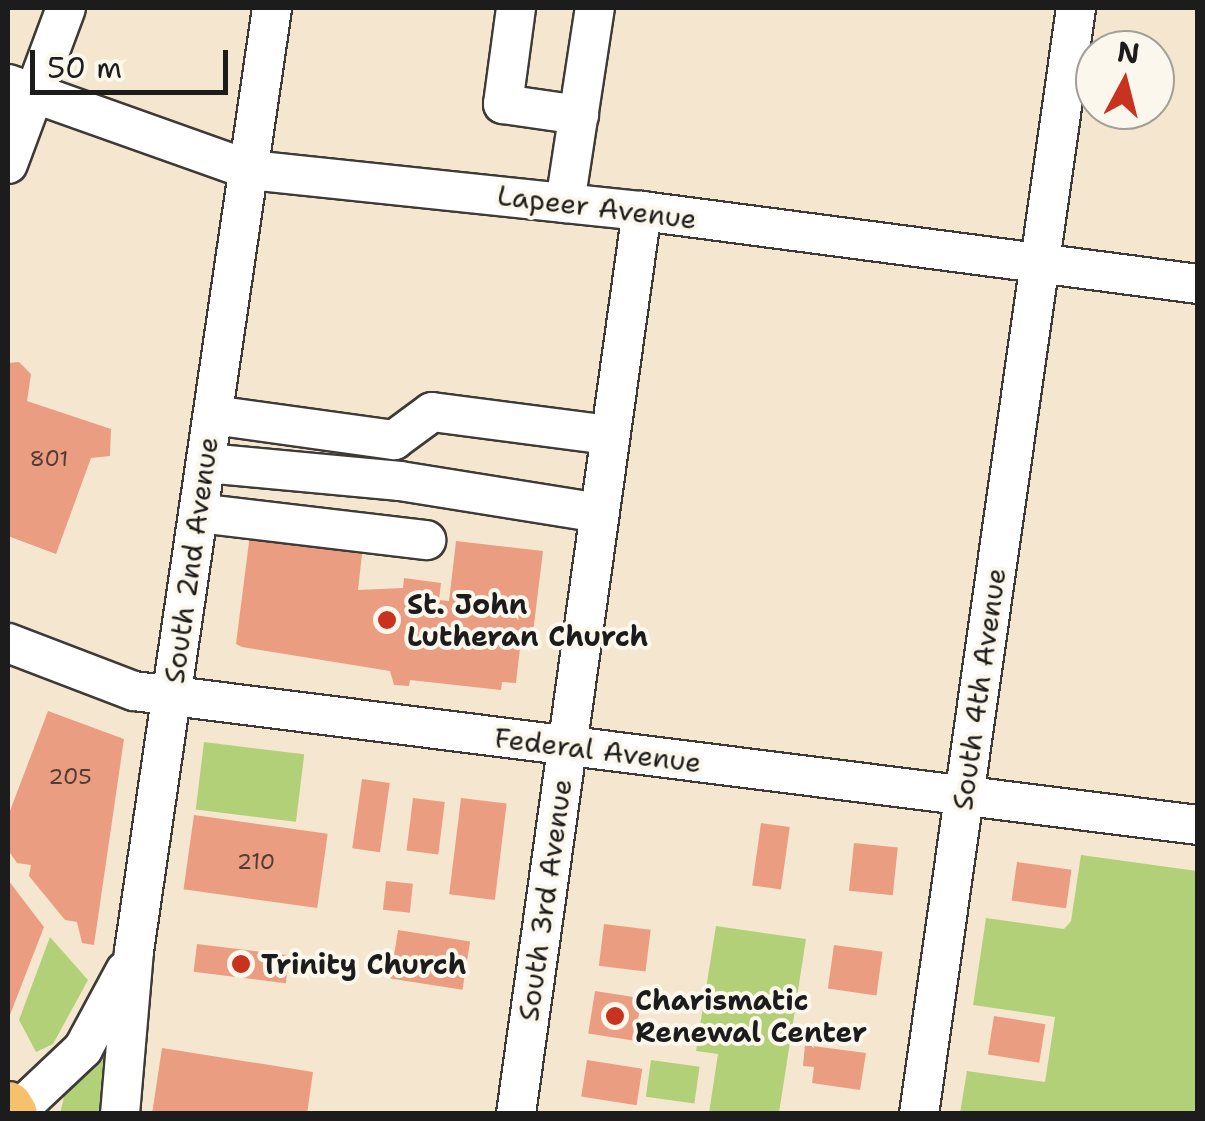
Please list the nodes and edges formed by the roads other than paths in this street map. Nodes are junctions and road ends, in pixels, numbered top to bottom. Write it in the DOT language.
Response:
graph roads {
  1 [pos="66,8"];
  2 [pos="272,8"];
  3 [pos="516,8"];
  4 [pos="595,8"];
  5 [pos="1076,8"];
  6 [pos="20,89"];
  7 [pos="580,115"];
  8 [pos="8,164"];
  9 [pos="250,170"];
  10 [pos="566,203"];
  11 [pos="642,212"];
  12 [pos="1039,264"];
  13 [pos="1198,284"];
  14 [pos="213,416"];
  15 [pos="610,435"];
  16 [pos="398,436"];
  17 [pos="206,463"];
  18 [pos="388,482"];
  19 [pos="434,486"];
  20 [pos="599,513"];
  21 [pos="198,514"];
  22 [pos="8,643"];
  23 [pos="171,695"];
  24 [pos="566,747"];
  25 [pos="964,795"];
  26 [pos="1198,825"];
  27 [pos="134,950"];
  28 [pos="8,1106"];
  29 [pos="13,1114"];
  30 [pos="120,1114"];
  31 [pos="516,1114"];
  32 [pos="920,1114"];
  1 -- 6 [label="street"];
  2 -- 9 [label="street, South 2nd Avenue"];
  3 -- 7 [label="street"];
  4 -- 7 [label="street"];
  5 -- 12 [label="street, South 4th Avenue"];
  6 -- 8 [label="street"];
  6 -- 9 [label="street, Lapeer Avenue"];
  7 -- 10 [label="street"];
  9 -- 10 [label="street, Lapeer Avenue"];
  9 -- 14 [label="street, South 2nd Avenue"];
  10 -- 11 [label="street, Lapeer Avenue"];
  11 -- 12 [label="street, Lapeer Avenue"];
  11 -- 15 [label="street, South 3rd Avenue"];
  12 -- 13 [label="street, Lapeer Avenue"];
  12 -- 25 [label="street, South 4th Avenue"];
  14 -- 16 [label="street"];
  14 -- 17 [label="street, South 2nd Avenue"];
  15 -- 16 [label="street"];
  15 -- 20 [label="street, South 3rd Avenue"];
  16 -- 18 [label="street"];
  17 -- 18 [label="street"];
  17 -- 21 [label="street, South 2nd Avenue"];
  18 -- 19 [label="street"];
  19 -- 20 [label="street"];
  19 -- 21 [label="street"];
  20 -- 24 [label="street, South 3rd Avenue"];
  21 -- 23 [label="street, South 2nd Avenue"];
  22 -- 23 [label="street, Federal Avenue"];
  23 -- 24 [label="street, Federal Avenue"];
  23 -- 27 [label="street, South 2nd Avenue"];
  24 -- 25 [label="street, Federal Avenue"];
  24 -- 31 [label="street, South 3rd Avenue"];
  25 -- 26 [label="street, Federal Avenue"];
  25 -- 32 [label="street, South 4th Avenue"];
  27 -- 29 [label="street, South 2nd Avenue"];
  27 -- 30 [label="street, South 2nd Avenue"];
  28 -- 29 [label="main road"];
}
